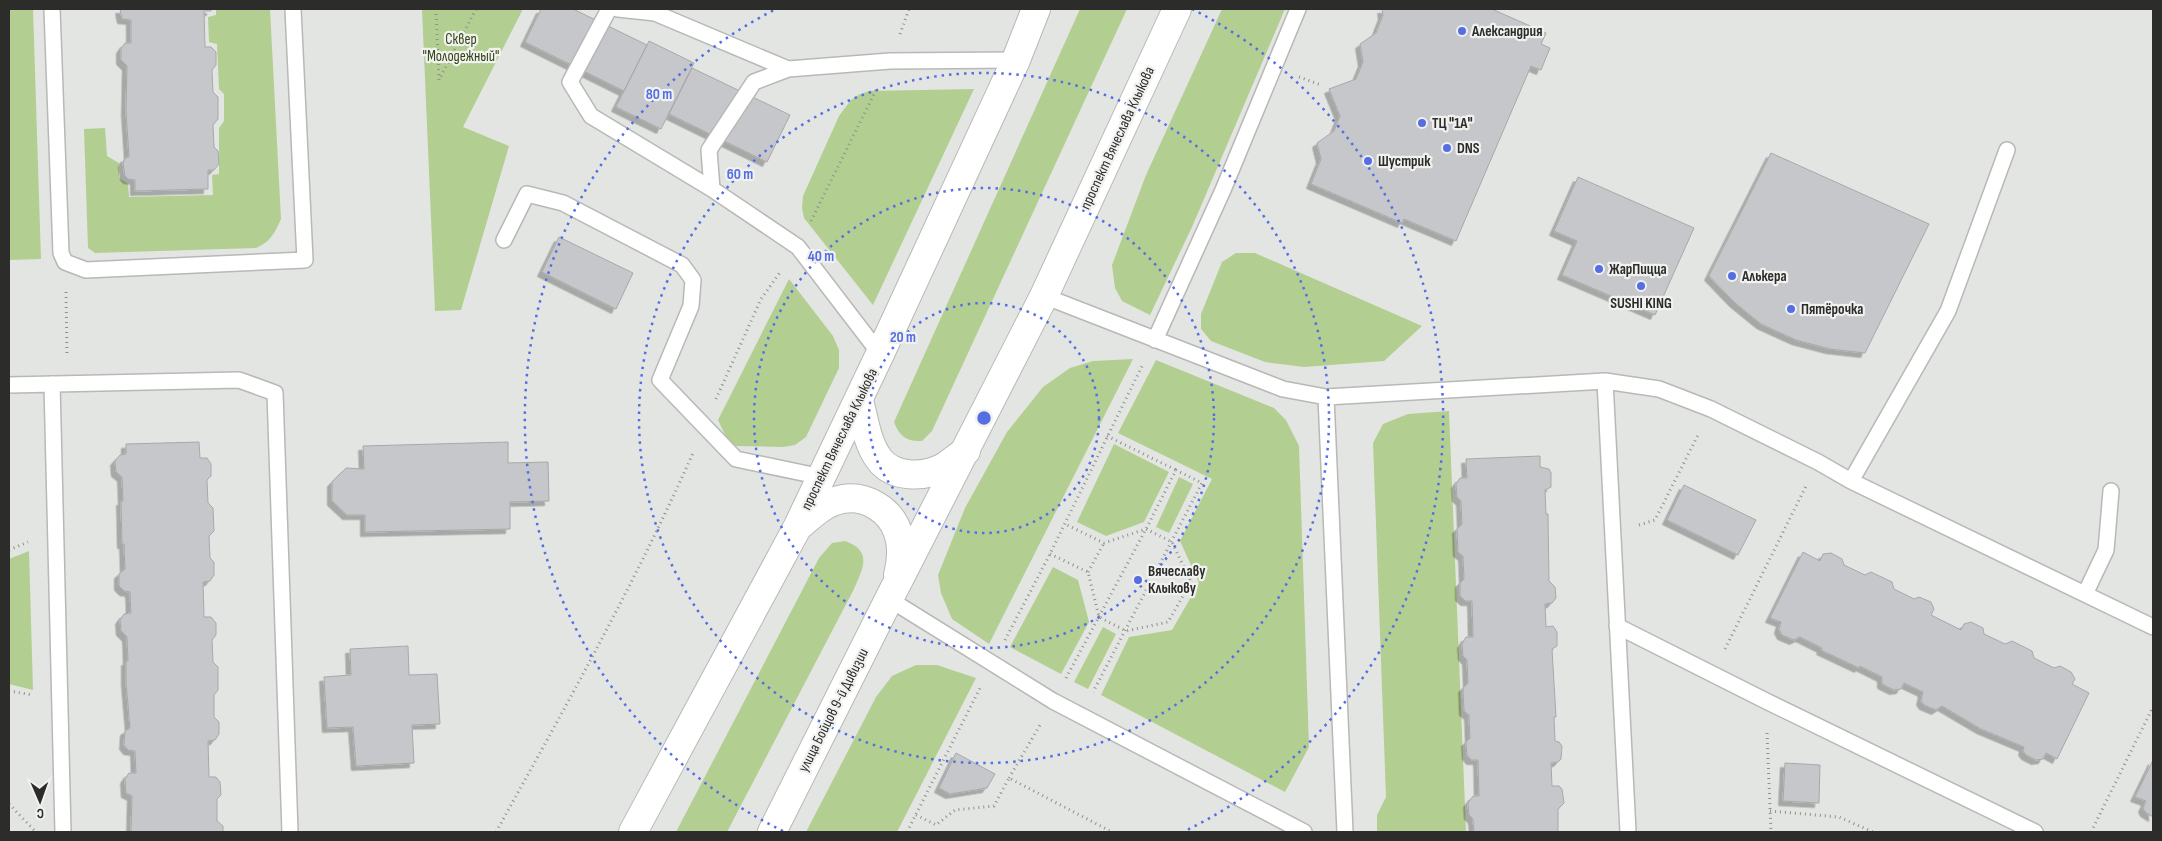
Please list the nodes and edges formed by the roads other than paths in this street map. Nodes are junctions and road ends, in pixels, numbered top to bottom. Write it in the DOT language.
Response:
graph roads {
  1 [pos="52,9"];
  2 [pos="293,9"];
  3 [pos="610,9"];
  4 [pos="618,9"];
  5 [pos="1036,9"];
  6 [pos="1177,9"];
  7 [pos="1298,9"];
  8 [pos="1016,60"];
  9 [pos="788,69"];
  10 [pos="2007,150"];
  11 [pos="712,189"];
  12 [pos="504,240"];
  13 [pos="1044,296"];
  14 [pos="1155,340"];
  15 [pos="880,354"];
  16 [pos="1604,381"];
  17 [pos="9,384"];
  18 [pos="52,384"];
  19 [pos="1326,397"];
  20 [pos="859,400"];
  21 [pos="966,450"];
  22 [pos="822,477"];
  23 [pos="1851,480"];
  24 [pos="2111,491"];
  25 [pos="797,528"];
  26 [pos="891,594"];
  27 [pos="2085,594"];
  28 [pos="1617,626"];
  29 [pos="2153,627"];
  30 [pos="63,832"];
  31 [pos="290,832"];
  32 [pos="633,832"];
  33 [pos="772,832"];
  34 [pos="1304,832"];
  35 [pos="1345,832"];
  36 [pos="1628,832"];
  37 [pos="2035,832"];
  1 -- 2 [label="lane"];
  3 -- 11 [label="lane"];
  4 -- 9 [label="lane"];
  5 -- 8 [label="main road, проспект Вячеслава Клыкова"];
  6 -- 13 [label="main road, проспект Вячеслава Клыкова"];
  7 -- 14 [label="lane"];
  8 -- 9 [label="lane"];
  8 -- 15 [label="main road, проспект Вячеслава Клыкова"];
  9 -- 11 [label="lane"];
  10 -- 23 [label="lane"];
  11 -- 15 [label="lane"];
  12 -- 22 [label="lane"];
  13 -- 14 [label="lane"];
  13 -- 21 [label="main road, проспект Вячеслава Клыкова"];
  14 -- 19 [label="lane"];
  15 -- 20 [label="main road, проспект Вячеслава Клыкова"];
  16 -- 19 [label="lane"];
  16 -- 23 [label="lane"];
  16 -- 28 [label="lane"];
  17 -- 18 [label="lane"];
  18 -- 30 [label="lane"];
  18 -- 31 [label="lane"];
  19 -- 35 [label="lane"];
  20 -- 21 [label="main road"];
  20 -- 22 [label="main road, проспект Вячеслава Клыкова"];
  21 -- 26 [label="main road, проспект Вячеслава Клыкова"];
  22 -- 25 [label="main road, проспект Вячеслава Клыкова"];
  23 -- 27 [label="lane"];
  24 -- 27 [label="lane"];
  25 -- 26 [label="main road"];
  25 -- 32 [label="main road, проспект Вячеслава Клыкова"];
  26 -- 33 [label="main road, улица Бойцов 9-й Дивизии"];
  26 -- 34 [label="lane"];
  27 -- 29 [label="lane"];
  28 -- 36 [label="lane"];
  28 -- 37 [label="lane"];
}
